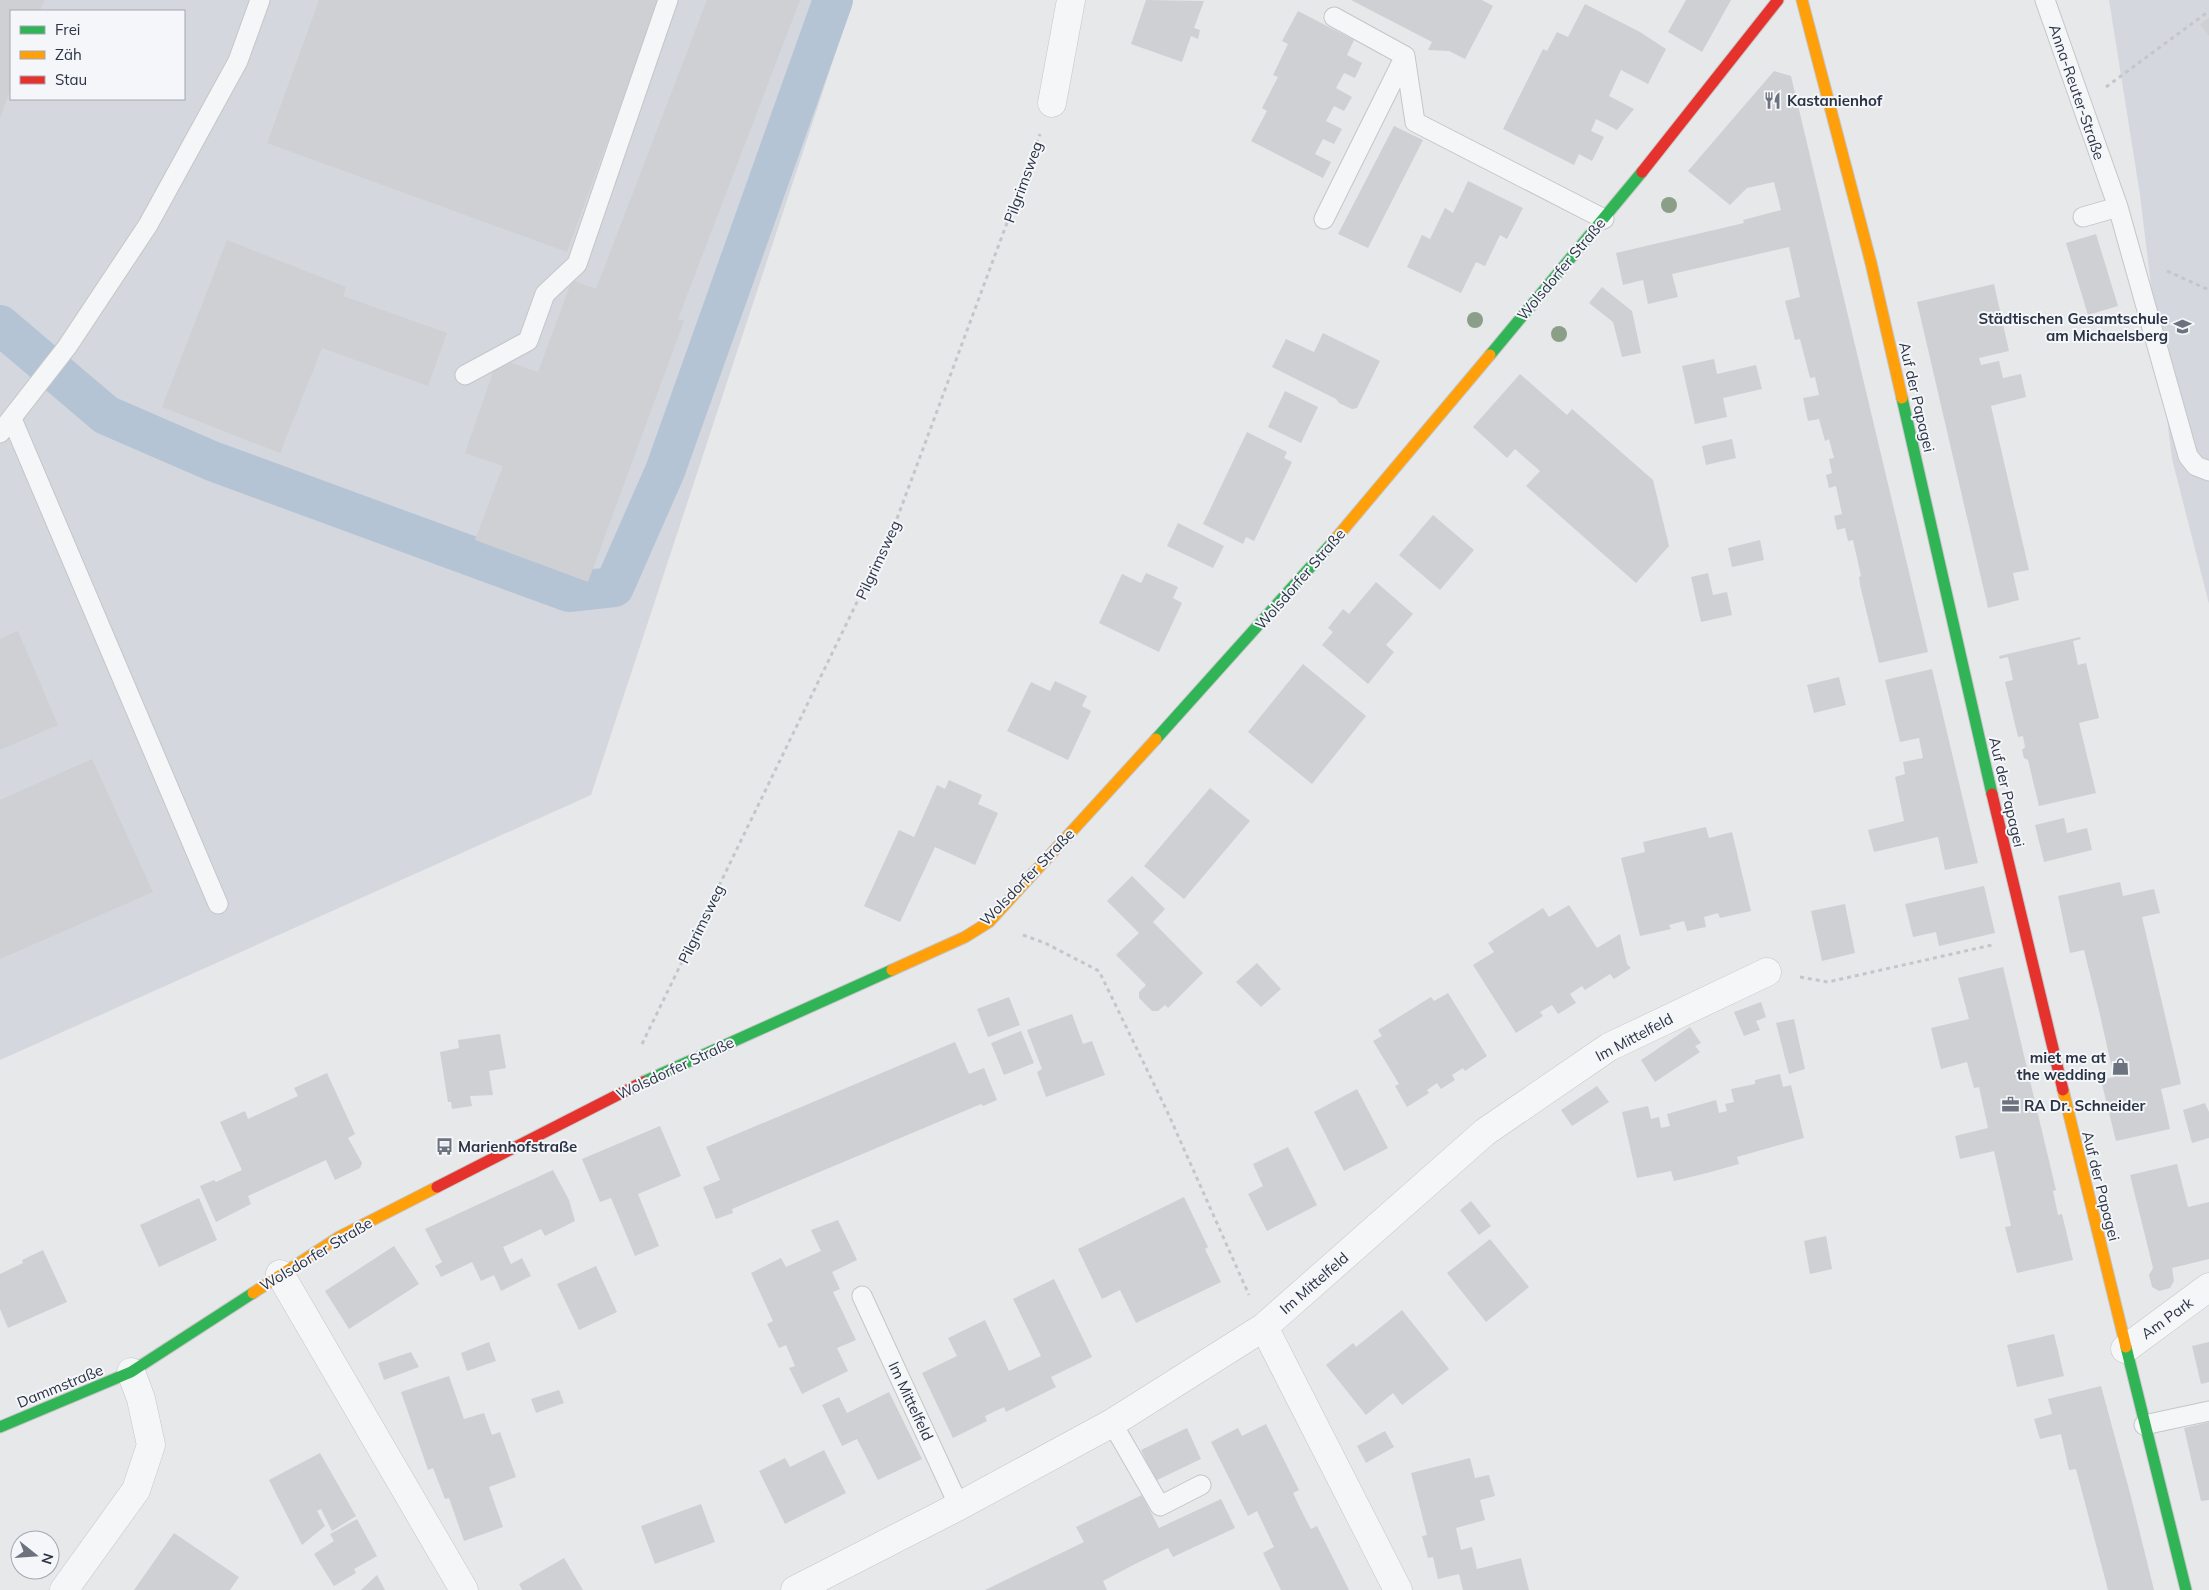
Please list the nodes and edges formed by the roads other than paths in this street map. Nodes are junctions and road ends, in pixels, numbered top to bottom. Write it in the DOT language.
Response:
graph roads {
  1 [pos="260,0"];
  2 [pos="668,0"];
  3 [pos="1071,0"];
  4 [pos="1778,0"];
  5 [pos="1802,0"];
  6 [pos="2045,0"];
  7 [pos="1334,17"];
  8 [pos="1405,56"];
  9 [pos="1052,103"];
  10 [pos="2118,206"];
  11 [pos="2082,217"];
  12 [pos="1324,219"];
  13 [pos="1604,219"];
  14 [pos="465,375"];
  15 [pos="6,426"];
  16 [pos="2209,471"];
  17 [pos="218,904"];
  18 [pos="1768,972"];
  19 [pos="280,1274"];
  20 [pos="2209,1287"];
  21 [pos="862,1296"];
  22 [pos="1264,1327"];
  23 [pos="2125,1349"];
  24 [pos="131,1372"];
  25 [pos="2209,1411"];
  26 [pos="1112,1423"];
  27 [pos="2144,1425"];
  28 [pos="0,1426"];
  29 [pos="1201,1484"];
  30 [pos="960,1506"];
  31 [pos="64,1590"];
  32 [pos="464,1590"];
  33 [pos="795,1590"];
  34 [pos="1398,1590"];
  35 [pos="2186,1590"];
  1 -- 15 [label="lane"];
  2 -- 14 [label="lane"];
  3 -- 9 [label="street"];
  4 -- 13 [label="street, Wolsdorfer Straße"];
  5 -- 23 [label="street, Auf der Papagei"];
  6 -- 10 [label="lane, Anna-Reuter-Straße"];
  7 -- 8 [label="lane"];
  8 -- 12 [label="lane"];
  8 -- 13 [label="lane"];
  10 -- 11 [label="lane"];
  10 -- 16 [label="lane, Anna-Reuter-Straße"];
  13 -- 19 [label="street, Wolsdorfer Straße"];
  15 -- 17 [label="lane"];
  18 -- 22 [label="street, Im Mittelfeld"];
  19 -- 24 [label="street, Wolsdorfer Straße"];
  19 -- 32 [label="street"];
  20 -- 23 [label="street, Am Park"];
  21 -- 30 [label="lane, Im Mittelfeld"];
  22 -- 26 [label="street, Im Mittelfeld"];
  22 -- 34 [label="street"];
  23 -- 27 [label="street, Auf der Papagei"];
  24 -- 28 [label="street, Dammstraße"];
  24 -- 31 [label="street"];
  25 -- 27 [label="lane"];
  26 -- 29 [label="lane"];
  26 -- 30 [label="street, Im Mittelfeld"];
  27 -- 35 [label="street, Auf der Papagei"];
  30 -- 33 [label="street, Im Mittelfeld"];
}
